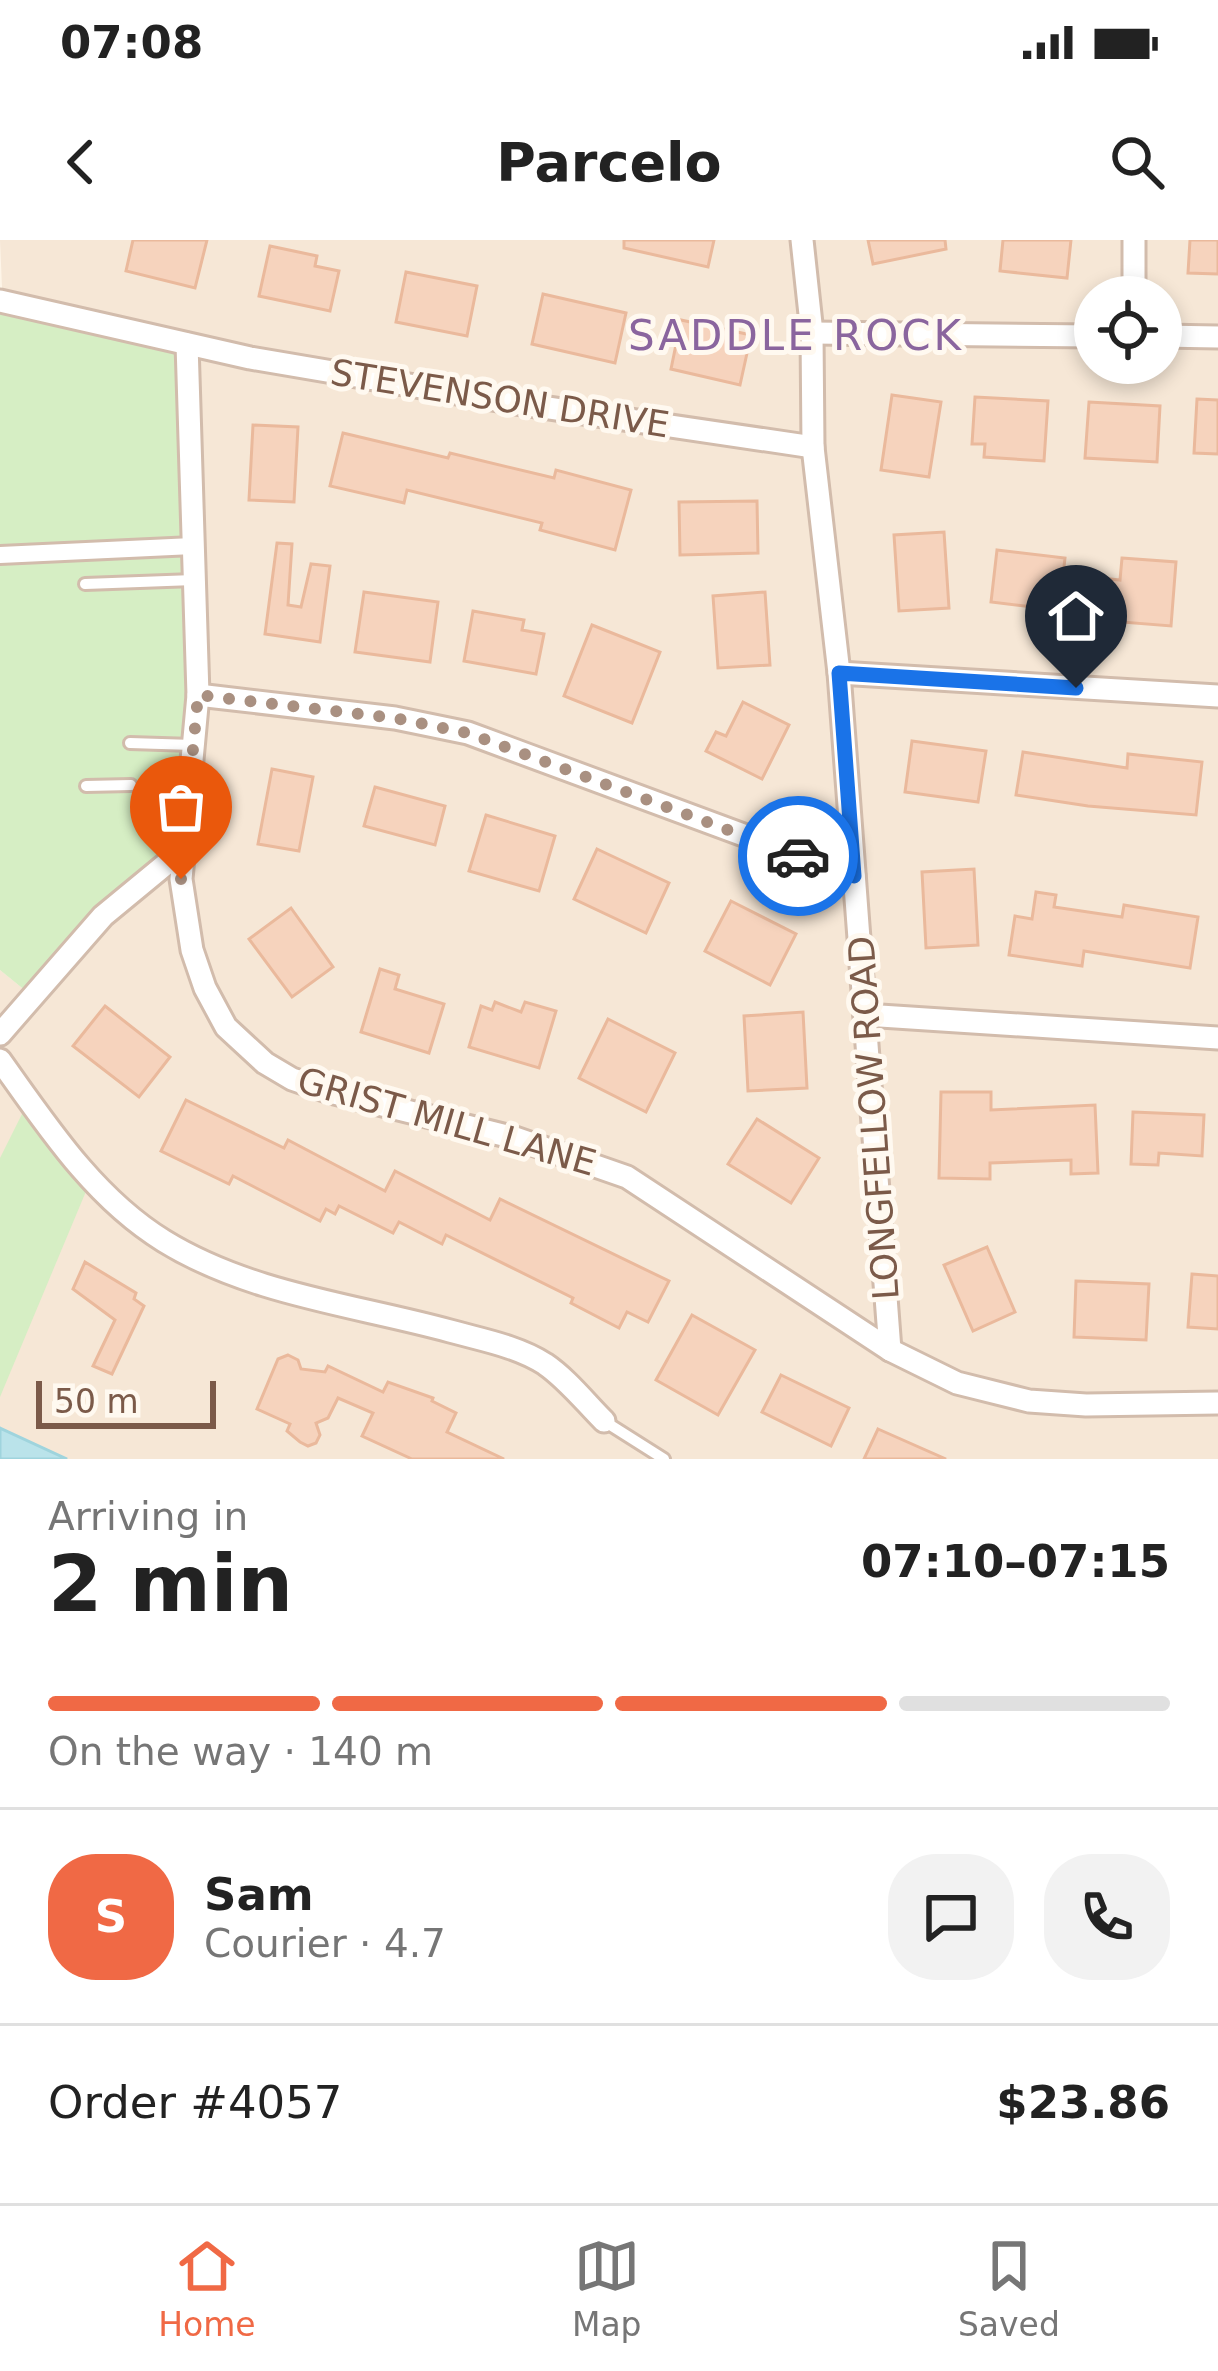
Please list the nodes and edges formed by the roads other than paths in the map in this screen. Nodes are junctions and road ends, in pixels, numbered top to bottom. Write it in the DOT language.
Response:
graph roads {
  1 [pos="802,240"];
  2 [pos="1134,240"];
  3 [pos="1134,276"];
  4 [pos="0,301"];
  5 [pos="812,333"];
  6 [pos="1074,336"];
  7 [pos="1182,336"];
  8 [pos="1218,337"];
  9 [pos="188,344"];
  10 [pos="813,447"];
  11 [pos="193,546"];
  12 [pos="0,555"];
  13 [pos="194,580"];
  14 [pos="85,584"];
  15 [pos="839,673"];
  16 [pos="198,695"];
  17 [pos="1218,696"];
  18 [pos="130,743"];
  19 [pos="195,745"];
  20 [pos="131,785"];
  21 [pos="86,786"];
  22 [pos="183,850"];
  23 [pos="854,876"];
  24 [pos="866,1015"];
  25 [pos="0,1034"];
  26 [pos="1218,1038"];
  27 [pos="0,1060"];
  28 [pos="890,1350"];
  29 [pos="1218,1403"];
  30 [pos="604,1421"];
  31 [pos="664,1459"];
  1 -- 5 [label="street, LONGFELLOW ROAD"];
  2 -- 3 [label="street"];
  4 -- 9 [label="street"];
  5 -- 6 [label="street"];
  5 -- 10 [label="street, LONGFELLOW ROAD"];
  7 -- 8 [label="street"];
  9 -- 10 [label="street, STEVENSON DRIVE"];
  9 -- 11 [label="street, GRIST MILL LANE"];
  10 -- 15 [label="street, LONGFELLOW ROAD"];
  11 -- 12 [label="street"];
  11 -- 13 [label="street, GRIST MILL LANE"];
  13 -- 14 [label="lane"];
  13 -- 16 [label="street, GRIST MILL LANE"];
  15 -- 17 [label="street"];
  15 -- 23 [label="street, LONGFELLOW ROAD"];
  16 -- 19 [label="street, GRIST MILL LANE"];
  16 -- 23 [label="street"];
  18 -- 19 [label="lane"];
  19 -- 22 [label="street, GRIST MILL LANE"];
  20 -- 21 [label="lane"];
  22 -- 25 [label="street"];
  22 -- 28 [label="street, GRIST MILL LANE"];
  23 -- 24 [label="street, LONGFELLOW ROAD"];
  24 -- 26 [label="street"];
  24 -- 28 [label="street, LONGFELLOW ROAD"];
  27 -- 30 [label="street"];
  28 -- 29 [label="street, GRIST MILL LANE"];
  30 -- 31 [label="lane"];
}
